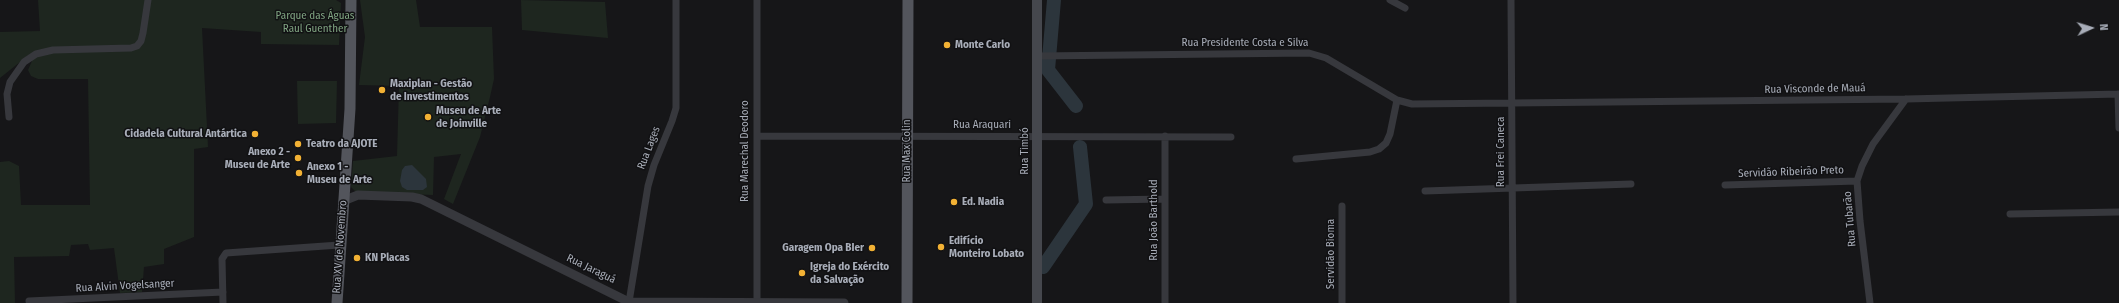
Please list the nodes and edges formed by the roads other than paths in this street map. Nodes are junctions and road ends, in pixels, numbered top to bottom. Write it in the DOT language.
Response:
graph roads {
  1 [pos="148,0"];
  2 [pos="351,0"];
  3 [pos="676,0"];
  4 [pos="757,0"];
  5 [pos="908,0"];
  6 [pos="1037,0"];
  7 [pos="1390,0"];
  8 [pos="1511,0"];
  9 [pos="1405,8"];
  10 [pos="1040,56"];
  11 [pos="2118,94"];
  12 [pos="1906,99"];
  13 [pos="1397,100"];
  14 [pos="1512,103"];
  15 [pos="9,117"];
  16 [pos="2119,128"];
  17 [pos="757,136"];
  18 [pos="907,136"];
  19 [pos="1037,136"];
  20 [pos="1164,136"];
  21 [pos="1232,136"];
  22 [pos="1296,160"];
  23 [pos="1858,181"];
  24 [pos="1631,184"];
  25 [pos="1725,185"];
  26 [pos="1512,188"];
  27 [pos="1425,191"];
  28 [pos="1165,199"];
  29 [pos="1106,200"];
  30 [pos="343,201"];
  31 [pos="1342,206"];
  32 [pos="2119,212"];
  33 [pos="2010,214"];
  34 [pos="339,245"];
  35 [pos="223,292"];
  36 [pos="29,301"];
  37 [pos="630,302"];
  38 [pos="223,303"];
  39 [pos="337,303"];
  40 [pos="757,303"];
  41 [pos="844,303"];
  42 [pos="907,303"];
  43 [pos="1037,303"];
  44 [pos="1165,303"];
  45 [pos="1342,303"];
  46 [pos="1513,303"];
  47 [pos="1870,303"];
  1 -- 15 [label="street"];
  2 -- 30 [label="main road, Rua XV de Novembro"];
  3 -- 37 [label="street, Rua Lages"];
  4 -- 17 [label="street, Rua Marechal Deodoro"];
  5 -- 18 [label="main road, Rua Max Colin"];
  6 -- 10 [label="main road, Rua Timbó"];
  7 -- 9 [label="street"];
  8 -- 14 [label="street, Rua Frei Caneca"];
  10 -- 13 [label="street, Rua Presidente Costa e Silva"];
  10 -- 19 [label="main road, Rua Timbó"];
  11 -- 12 [label="street, Rua Visconde de Mauá"];
  11 -- 16 [label="street"];
  12 -- 14 [label="street, Rua Visconde de Mauá"];
  12 -- 23 [label="street, Rua Tubarão"];
  13 -- 14 [label="street, Rua Presidente Costa e Silva"];
  13 -- 22 [label="street"];
  14 -- 26 [label="street, Rua Frei Caneca"];
  17 -- 18 [label="street, Rua Araquari"];
  17 -- 40 [label="street, Rua Marechal Deodoro"];
  18 -- 19 [label="street, Rua Araquari"];
  18 -- 42 [label="main road, Rua Max Colin"];
  19 -- 20 [label="street, Rua Araquari"];
  19 -- 43 [label="main road, Rua Timbó"];
  20 -- 21 [label="street, Rua Araquari"];
  20 -- 28 [label="street, Rua João Barthold"];
  23 -- 25 [label="street, Servidão Ribeirão Preto"];
  23 -- 47 [label="street, Rua Tubarão"];
  24 -- 26 [label="street"];
  26 -- 27 [label="street"];
  26 -- 46 [label="street, Rua Frei Caneca"];
  28 -- 29 [label="street"];
  28 -- 44 [label="street, Rua João Barthold"];
  30 -- 34 [label="main road, Rua XV de Novembro"];
  30 -- 37 [label="street, Rua Jaraguá"];
  31 -- 45 [label="street, Servidão Bioma"];
  32 -- 33 [label="street"];
  34 -- 35 [label="street"];
  34 -- 39 [label="main road, Rua XV de Novembro"];
  35 -- 36 [label="street, Rua Alvin Vogelsanger"];
  35 -- 38 [label="street"];
  37 -- 40 [label="street, Rua Jaraguá"];
  40 -- 41 [label="street, Rua Jaraguá"];
}
